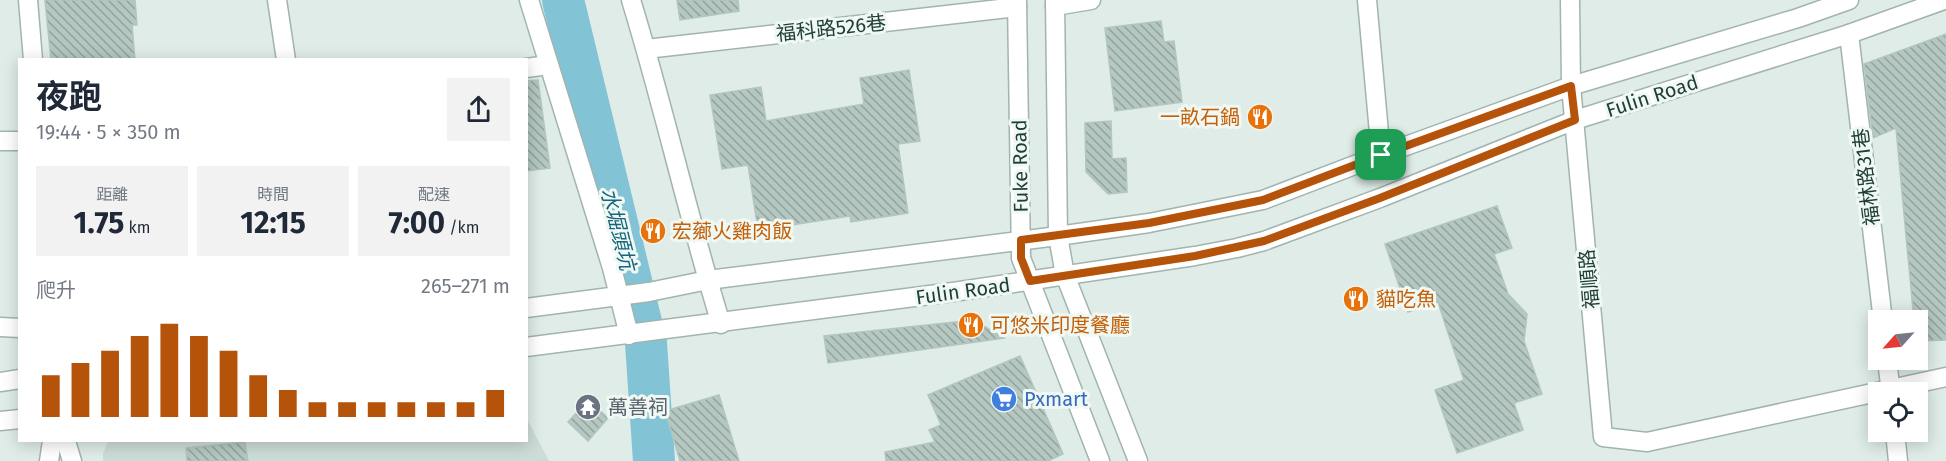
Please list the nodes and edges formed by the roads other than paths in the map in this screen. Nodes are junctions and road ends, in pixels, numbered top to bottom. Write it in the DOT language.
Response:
graph roads {
  1 [pos="28,0"];
  2 [pos="277,0"];
  3 [pos="529,0"];
  4 [pos="631,0"];
  5 [pos="1091,0"];
  6 [pos="1368,0"];
  7 [pos="1570,0"];
  8 [pos="1849,0"];
  9 [pos="1944,0"];
  10 [pos="1017,3"];
  11 [pos="1055,3"];
  12 [pos="1849,34"];
  13 [pos="646,49"];
  14 [pos="33,58"];
  15 [pos="286,58"];
  16 [pos="549,65"];
  17 [pos="528,69"];
  18 [pos="1571,86"];
  19 [pos="1575,120"];
  20 [pos="0,141"];
  21 [pos="18,141"];
  22 [pos="1381,155"];
  23 [pos="1058,236"];
  24 [pos="1021,240"];
  25 [pos="1065,275"];
  26 [pos="708,280"];
  27 [pos="1030,281"];
  28 [pos="619,296"];
  29 [pos="528,308"];
  30 [pos="1882,310"];
  31 [pos="721,324"];
  32 [pos="0,327"];
  33 [pos="18,328"];
  34 [pos="629,335"];
  35 [pos="528,347"];
  36 [pos="1946,377"];
  37 [pos="18,379"];
  38 [pos="0,382"];
  39 [pos="1926,382"];
  40 [pos="1868,396"];
  41 [pos="18,418"];
  42 [pos="0,421"];
  43 [pos="52,442"];
  44 [pos="66,442"];
  45 [pos="1896,442"];
  46 [pos="49,461"];
  47 [pos="72,461"];
  48 [pos="1100,461"];
  49 [pos="1138,461"];
  50 [pos="1898,461"];
  1 -- 14 [label="street"];
  2 -- 15 [label="street"];
  3 -- 16 [label="street"];
  4 -- 13 [label="street"];
  5 -- 11 [label="street"];
  6 -- 22 [label="street"];
  7 -- 18 [label="street, 福順路"];
  8 -- 18 [label="street, Fulin Road"];
  9 -- 12 [label="street, Fulin Road"];
  10 -- 13 [label="street, 福科路526巷"];
  10 -- 24 [label="street, Fuke Road"];
  11 -- 23 [label="street, Fuke Road"];
  12 -- 19 [label="street, Fulin Road"];
  12 -- 30 [label="street, 福林路31巷"];
  13 -- 26 [label="street"];
  16 -- 17 [label="street"];
  16 -- 28 [label="street"];
  18 -- 19 [label="street, 福順路"];
  18 -- 22 [label="street, Fulin Road"];
  19 -- 25 [label="street, Fulin Road"];
  19 -- 40 [label="street, 福順路"];
  20 -- 21 [label="street"];
  22 -- 23 [label="street, Fulin Road"];
  23 -- 24 [label="street, Fulin Road"];
  23 -- 25 [label="street, Fuke Road"];
  24 -- 26 [label="street, Fulin Road"];
  24 -- 27 [label="street, Fuke Road"];
  25 -- 27 [label="street, Fulin Road"];
  25 -- 49 [label="street, Fuke Road"];
  26 -- 28 [label="street, Fulin Road"];
  26 -- 31 [label="street"];
  27 -- 31 [label="street, Fulin Road"];
  27 -- 48 [label="street, Fuke Road"];
  28 -- 29 [label="street"];
  28 -- 34 [label="street"];
  31 -- 34 [label="street, Fulin Road"];
  32 -- 33 [label="street"];
  34 -- 35 [label="street"];
  36 -- 39 [label="street"];
  37 -- 38 [label="street"];
  41 -- 42 [label="street"];
  43 -- 46 [label="street"];
  44 -- 47 [label="street"];
  45 -- 50 [label="street"];
}
